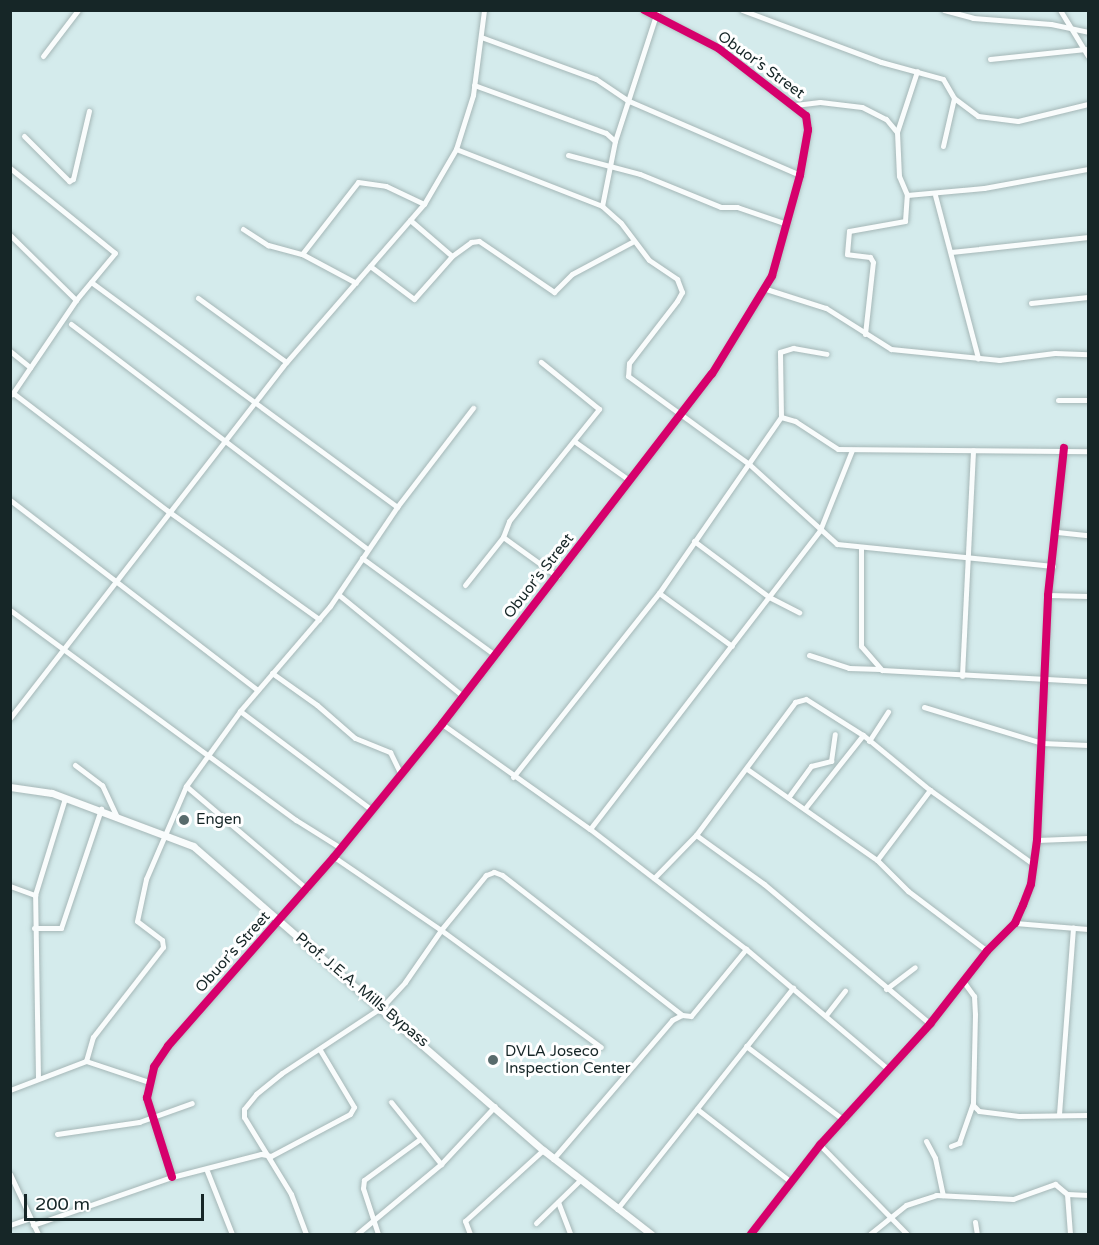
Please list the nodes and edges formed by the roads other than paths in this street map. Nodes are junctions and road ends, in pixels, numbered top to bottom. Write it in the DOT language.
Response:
graph roads {
  1 [pos="78,10"];
  2 [pos="484,10"];
  3 [pos="644,10"];
  4 [pos="742,10"];
  5 [pos="945,10"];
  6 [pos="1060,10"];
  7 [pos="657,12"];
  8 [pos="1071,27"];
  9 [pos="1089,32"];
  10 [pos="481,37"];
  11 [pos="1085,49"];
  12 [pos="43,56"];
  13 [pos="1089,56"];
  14 [pos="990,59"];
  15 [pos="917,71"];
  16 [pos="474,85"];
  17 [pos="954,98"];
  18 [pos="629,101"];
  19 [pos="1089,104"];
  20 [pos="795,105"];
  21 [pos="89,111"];
  22 [pos="897,132"];
  23 [pos="24,136"];
  24 [pos="615,141"];
  25 [pos="943,146"];
  26 [pos="456,149"];
  27 [pos="568,155"];
  28 [pos="607,166"];
  29 [pos="10,168"];
  30 [pos="1089,169"];
  31 [pos="800,175"];
  32 [pos="907,195"];
  33 [pos="934,195"];
  34 [pos="424,204"];
  35 [pos="602,206"];
  36 [pos="410,220"];
  37 [pos="787,224"];
  38 [pos="243,229"];
  39 [pos="10,235"];
  40 [pos="1089,237"];
  41 [pos="632,242"];
  42 [pos="951,252"];
  43 [pos="302,254"];
  44 [pos="452,256"];
  45 [pos="370,266"];
  46 [pos="91,282"];
  47 [pos="356,283"];
  48 [pos="766,289"];
  49 [pos="1089,297"];
  50 [pos="198,298"];
  51 [pos="76,300"];
  52 [pos="1031,303"];
  53 [pos="71,324"];
  54 [pos="865,334"];
  55 [pos="10,351"];
  56 [pos="826,354"];
  57 [pos="1089,354"];
  58 [pos="978,358"];
  59 [pos="286,362"];
  60 [pos="541,362"];
  61 [pos="30,367"];
  62 [pos="12,394"];
  63 [pos="1058,400"];
  64 [pos="1089,400"];
  65 [pos="253,404"];
  66 [pos="473,408"];
  67 [pos="678,415"];
  68 [pos="781,417"];
  69 [pos="574,441"];
  70 [pos="224,442"];
  71 [pos="1064,448"];
  72 [pos="852,450"];
  73 [pos="973,450"];
  74 [pos="1089,451"];
  75 [pos="749,464"];
  76 [pos="629,480"];
  77 [pos="10,500"];
  78 [pos="397,507"];
  79 [pos="168,511"];
  80 [pos="820,530"];
  81 [pos="1057,532"];
  82 [pos="1089,535"];
  83 [pos="503,537"];
  84 [pos="694,541"];
  85 [pos="367,549"];
  86 [pos="861,549"];
  87 [pos="362,558"];
  88 [pos="966,559"];
  89 [pos="1053,566"];
  90 [pos="557,576"];
  91 [pos="119,582"];
  92 [pos="465,585"];
  93 [pos="659,593"];
  94 [pos="1048,594"];
  95 [pos="339,595"];
  96 [pos="1089,596"];
  97 [pos="769,597"];
  98 [pos="10,610"];
  99 [pos="799,612"];
  100 [pos="319,619"];
  101 [pos="732,646"];
  102 [pos="66,649"];
  103 [pos="495,655"];
  104 [pos="809,655"];
  105 [pos="834,663"];
  106 [pos="882,669"];
  107 [pos="831,672"];
  108 [pos="272,673"];
  109 [pos="962,676"];
  110 [pos="1045,679"];
  111 [pos="1089,681"];
  112 [pos="258,690"];
  113 [pos="463,696"];
  114 [pos="924,707"];
  115 [pos="240,711"];
  116 [pos="888,712"];
  117 [pos="10,718"];
  118 [pos="442,724"];
  119 [pos="835,734"];
  120 [pos="863,735"];
  121 [pos="869,741"];
  122 [pos="1042,743"];
  123 [pos="1089,745"];
  124 [pos="208,754"];
  125 [pos="75,765"];
  126 [pos="747,769"];
  127 [pos="401,775"];
  128 [pos="513,777"];
  129 [pos="186,786"];
  130 [pos="10,788"];
  131 [pos="930,790"];
  132 [pos="789,795"];
  133 [pos="65,798"];
  134 [pos="806,807"];
  135 [pos="101,809"];
  136 [pos="372,810"];
  137 [pos="116,815"];
  138 [pos="590,829"];
  139 [pos="163,832"];
  140 [pos="696,835"];
  141 [pos="1089,838"];
  142 [pos="1037,840"];
  143 [pos="341,848"];
  144 [pos="334,858"];
  145 [pos="877,860"];
  146 [pos="1033,864"];
  147 [pos="654,878"];
  148 [pos="10,886"];
  149 [pos="307,889"];
  150 [pos="36,895"];
  151 [pos="279,920"];
  152 [pos="1015,922"];
  153 [pos="34,928"];
  154 [pos="1073,928"];
  155 [pos="1089,929"];
  156 [pos="441,930"];
  157 [pos="746,949"];
  158 [pos="987,951"];
  159 [pos="915,967"];
  160 [pos="963,981"];
  161 [pos="793,988"];
  162 [pos="886,989"];
  163 [pos="845,991"];
  164 [pos="382,1007"];
  165 [pos="682,1015"];
  166 [pos="826,1015"];
  167 [pos="930,1024"];
  168 [pos="746,1046"];
  169 [pos="601,1047"];
  170 [pos="320,1050"];
  171 [pos="86,1061"];
  172 [pos="888,1069"];
  173 [pos="38,1078"];
  174 [pos="149,1082"];
  175 [pos="10,1090"];
  176 [pos="391,1102"];
  177 [pos="192,1103"];
  178 [pos="973,1103"];
  179 [pos="495,1106"];
  180 [pos="697,1109"];
  181 [pos="1059,1114"];
  182 [pos="1089,1115"];
  183 [pos="152,1119"];
  184 [pos="844,1120"];
  185 [pos="57,1134"];
  186 [pos="420,1139"];
  187 [pos="926,1141"];
  188 [pos="820,1145"];
  189 [pos="951,1146"];
  190 [pos="543,1150"];
  191 [pos="271,1156"];
  192 [pos="553,1159"];
  193 [pos="441,1164"];
  194 [pos="207,1171"];
  195 [pos="10,1174"];
  196 [pos="172,1177"];
  197 [pos="580,1180"];
  198 [pos="791,1182"];
  199 [pos="1067,1194"];
  200 [pos="943,1195"];
  201 [pos="1089,1195"];
  202 [pos="558,1202"];
  203 [pos="617,1209"];
  204 [pos="889,1216"];
  205 [pos="30,1218"];
  206 [pos="975,1222"];
  207 [pos="536,1223"];
  208 [pos="373,1224"];
  209 [pos="10,1225"];
  210 [pos="33,1226"];
  211 [pos="38,1234"];
  212 [pos="232,1234"];
  213 [pos="306,1234"];
  214 [pos="357,1234"];
  215 [pos="378,1234"];
  216 [pos="470,1234"];
  217 [pos="570,1234"];
  218 [pos="651,1234"];
  219 [pos="751,1234"];
  220 [pos="870,1234"];
  221 [pos="907,1234"];
  222 [pos="977,1234"];
  223 [pos="1070,1234"];
  1 -- 12 [label="street"];
  2 -- 10 [label="street"];
  3 -- 7 [label="street, Obuor’s Street"];
  4 -- 15 [label="street"];
  5 -- 8 [label="street"];
  6 -- 8 [label="street"];
  7 -- 18 [label="street"];
  7 -- 20 [label="street, Obuor’s Street"];
  8 -- 9 [label="street"];
  8 -- 11 [label="street"];
  10 -- 16 [label="street"];
  10 -- 18 [label="street"];
  11 -- 13 [label="street"];
  11 -- 14 [label="street"];
  15 -- 17 [label="street"];
  15 -- 22 [label="street"];
  16 -- 24 [label="street"];
  16 -- 26 [label="street"];
  17 -- 19 [label="street"];
  17 -- 25 [label="street"];
  18 -- 24 [label="street"];
  18 -- 31 [label="street"];
  20 -- 22 [label="street"];
  20 -- 31 [label="street, Obuor’s Street"];
  21 -- 23 [label="street"];
  22 -- 32 [label="street"];
  24 -- 28 [label="street"];
  26 -- 34 [label="street"];
  26 -- 35 [label="street"];
  27 -- 28 [label="street"];
  28 -- 35 [label="street"];
  28 -- 37 [label="street"];
  29 -- 46 [label="street"];
  30 -- 33 [label="street"];
  31 -- 37 [label="street, Obuor’s Street"];
  32 -- 33 [label="street"];
  32 -- 54 [label="street"];
  33 -- 42 [label="street"];
  34 -- 36 [label="street"];
  34 -- 43 [label="street"];
  35 -- 41 [label="street"];
  36 -- 44 [label="street"];
  36 -- 45 [label="street"];
  37 -- 48 [label="street, Obuor’s Street"];
  38 -- 43 [label="street"];
  39 -- 51 [label="street"];
  40 -- 42 [label="street"];
  41 -- 44 [label="street"];
  41 -- 67 [label="street"];
  42 -- 58 [label="street"];
  43 -- 47 [label="street"];
  44 -- 45 [label="street"];
  45 -- 47 [label="street"];
  46 -- 51 [label="street"];
  46 -- 65 [label="street"];
  47 -- 59 [label="street"];
  48 -- 54 [label="street"];
  48 -- 67 [label="street, Obuor’s Street"];
  49 -- 52 [label="street"];
  50 -- 59 [label="street"];
  51 -- 61 [label="street"];
  53 -- 70 [label="street"];
  54 -- 58 [label="street"];
  55 -- 61 [label="street"];
  56 -- 68 [label="street"];
  57 -- 58 [label="street"];
  59 -- 65 [label="street"];
  60 -- 69 [label="street"];
  61 -- 62 [label="street"];
  62 -- 79 [label="street"];
  63 -- 64 [label="street"];
  65 -- 70 [label="street"];
  65 -- 78 [label="street"];
  66 -- 78 [label="street"];
  67 -- 75 [label="street"];
  67 -- 76 [label="street, Obuor’s Street"];
  68 -- 72 [label="street"];
  68 -- 75 [label="street"];
  69 -- 76 [label="street"];
  69 -- 83 [label="street"];
  70 -- 79 [label="street"];
  70 -- 85 [label="street"];
  71 -- 73 [label="street"];
  71 -- 74 [label="street"];
  71 -- 81 [label="street"];
  72 -- 73 [label="street"];
  72 -- 80 [label="street"];
  73 -- 88 [label="street"];
  75 -- 80 [label="street"];
  75 -- 84 [label="street"];
  76 -- 90 [label="street, Obuor’s Street"];
  77 -- 91 [label="street"];
  78 -- 85 [label="street"];
  79 -- 91 [label="street"];
  79 -- 100 [label="street"];
  80 -- 86 [label="street"];
  80 -- 97 [label="street"];
  81 -- 82 [label="street"];
  81 -- 89 [label="street"];
  83 -- 90 [label="street"];
  83 -- 92 [label="street"];
  84 -- 93 [label="street"];
  84 -- 97 [label="street"];
  85 -- 87 [label="street"];
  86 -- 88 [label="street"];
  86 -- 106 [label="street"];
  87 -- 95 [label="street"];
  87 -- 103 [label="street"];
  88 -- 89 [label="street"];
  88 -- 109 [label="street"];
  89 -- 94 [label="street"];
  90 -- 103 [label="street, Obuor’s Street"];
  91 -- 102 [label="street"];
  91 -- 112 [label="street"];
  93 -- 101 [label="street"];
  93 -- 128 [label="street"];
  94 -- 96 [label="street"];
  94 -- 110 [label="street"];
  95 -- 100 [label="street"];
  95 -- 113 [label="street"];
  97 -- 99 [label="street"];
  97 -- 101 [label="street"];
  98 -- 102 [label="street"];
  100 -- 108 [label="street"];
  101 -- 138 [label="street"];
  102 -- 117 [label="street"];
  102 -- 124 [label="street"];
  103 -- 113 [label="street, Obuor’s Street"];
  104 -- 105 [label="street"];
  105 -- 106 [label="street"];
  105 -- 107 [label="street"];
  106 -- 109 [label="street"];
  108 -- 112 [label="street"];
  108 -- 127 [label="street"];
  109 -- 110 [label="street"];
  110 -- 111 [label="street"];
  110 -- 122 [label="street"];
  112 -- 115 [label="street"];
  113 -- 118 [label="street, Obuor’s Street"];
  114 -- 122 [label="street"];
  115 -- 124 [label="street"];
  115 -- 136 [label="street"];
  116 -- 121 [label="street"];
  118 -- 127 [label="street, Obuor’s Street"];
  118 -- 128 [label="street"];
  119 -- 132 [label="street"];
  120 -- 121 [label="street"];
  120 -- 126 [label="street"];
  120 -- 134 [label="street"];
  121 -- 131 [label="street"];
  122 -- 123 [label="street"];
  122 -- 142 [label="street"];
  124 -- 129 [label="street"];
  124 -- 143 [label="street"];
  125 -- 137 [label="street"];
  126 -- 132 [label="street"];
  126 -- 140 [label="street"];
  127 -- 136 [label="street, Obuor’s Street"];
  128 -- 138 [label="street"];
  129 -- 139 [label="street"];
  129 -- 149 [label="street"];
  130 -- 133 [label="street, Prof. J.E.A. Mills Bypass"];
  131 -- 145 [label="street"];
  131 -- 146 [label="street"];
  132 -- 134 [label="street"];
  133 -- 135 [label="street, Prof. J.E.A. Mills Bypass"];
  133 -- 150 [label="street"];
  134 -- 145 [label="street"];
  135 -- 137 [label="street, Prof. J.E.A. Mills Bypass"];
  135 -- 153 [label="street"];
  136 -- 143 [label="street, Obuor’s Street"];
  137 -- 139 [label="street, Prof. J.E.A. Mills Bypass"];
  138 -- 147 [label="street"];
  139 -- 151 [label="street, Prof. J.E.A. Mills Bypass"];
  139 -- 171 [label="street"];
  140 -- 147 [label="street"];
  140 -- 162 [label="street"];
  141 -- 142 [label="street"];
  142 -- 146 [label="street"];
  143 -- 144 [label="street, Obuor’s Street"];
  144 -- 149 [label="street, Obuor’s Street"];
  144 -- 156 [label="street"];
  145 -- 158 [label="street"];
  146 -- 152 [label="street"];
  147 -- 157 [label="street"];
  148 -- 150 [label="street"];
  149 -- 151 [label="street, Obuor’s Street"];
  150 -- 153 [label="street"];
  151 -- 164 [label="street, Prof. J.E.A. Mills Bypass"];
  151 -- 174 [label="street, Obuor’s Street"];
  152 -- 154 [label="street"];
  152 -- 158 [label="street"];
  153 -- 173 [label="street"];
  154 -- 155 [label="street"];
  154 -- 181 [label="street"];
  156 -- 164 [label="street"];
  156 -- 165 [label="street"];
  156 -- 169 [label="street"];
  157 -- 161 [label="street"];
  157 -- 165 [label="street"];
  158 -- 160 [label="street"];
  159 -- 162 [label="street"];
  160 -- 167 [label="street"];
  160 -- 178 [label="street"];
  161 -- 166 [label="street"];
  161 -- 168 [label="street"];
  162 -- 167 [label="street"];
  163 -- 166 [label="street"];
  164 -- 170 [label="street"];
  164 -- 179 [label="street, Prof. J.E.A. Mills Bypass"];
  165 -- 192 [label="street"];
  166 -- 172 [label="street"];
  167 -- 172 [label="street"];
  168 -- 180 [label="street"];
  168 -- 184 [label="street"];
  170 -- 191 [label="street"];
  170 -- 191 [label="street"];
  171 -- 173 [label="street"];
  171 -- 174 [label="street"];
  172 -- 184 [label="street"];
  173 -- 175 [label="street"];
  174 -- 183 [label="street"];
  176 -- 186 [label="street"];
  177 -- 183 [label="street"];
  178 -- 181 [label="street"];
  178 -- 189 [label="street"];
  179 -- 190 [label="street, Prof. J.E.A. Mills Bypass"];
  179 -- 193 [label="street"];
  180 -- 198 [label="street"];
  180 -- 203 [label="street"];
  181 -- 182 [label="street"];
  183 -- 185 [label="street"];
  183 -- 196 [label="street"];
  184 -- 188 [label="street"];
  186 -- 193 [label="street"];
  186 -- 208 [label="street"];
  187 -- 200 [label="street"];
  188 -- 198 [label="street"];
  188 -- 204 [label="street"];
  190 -- 192 [label="street, Prof. J.E.A. Mills Bypass"];
  190 -- 216 [label="street"];
  191 -- 194 [label="street"];
  191 -- 213 [label="street"];
  192 -- 197 [label="street, Prof. J.E.A. Mills Bypass"];
  193 -- 208 [label="street"];
  194 -- 196 [label="street"];
  194 -- 212 [label="street"];
  195 -- 205 [label="street"];
  196 -- 210 [label="street"];
  197 -- 202 [label="street"];
  197 -- 203 [label="street, Prof. J.E.A. Mills Bypass"];
  198 -- 219 [label="street"];
  199 -- 200 [label="street"];
  199 -- 201 [label="street"];
  199 -- 223 [label="street"];
  200 -- 204 [label="street"];
  202 -- 207 [label="street"];
  202 -- 217 [label="street"];
  203 -- 218 [label="street, Prof. J.E.A. Mills Bypass"];
  204 -- 220 [label="street"];
  204 -- 221 [label="street"];
  205 -- 209 [label="street"];
  205 -- 210 [label="street"];
  206 -- 222 [label="street"];
  208 -- 214 [label="street"];
  208 -- 215 [label="street"];
  210 -- 211 [label="street"];
}
